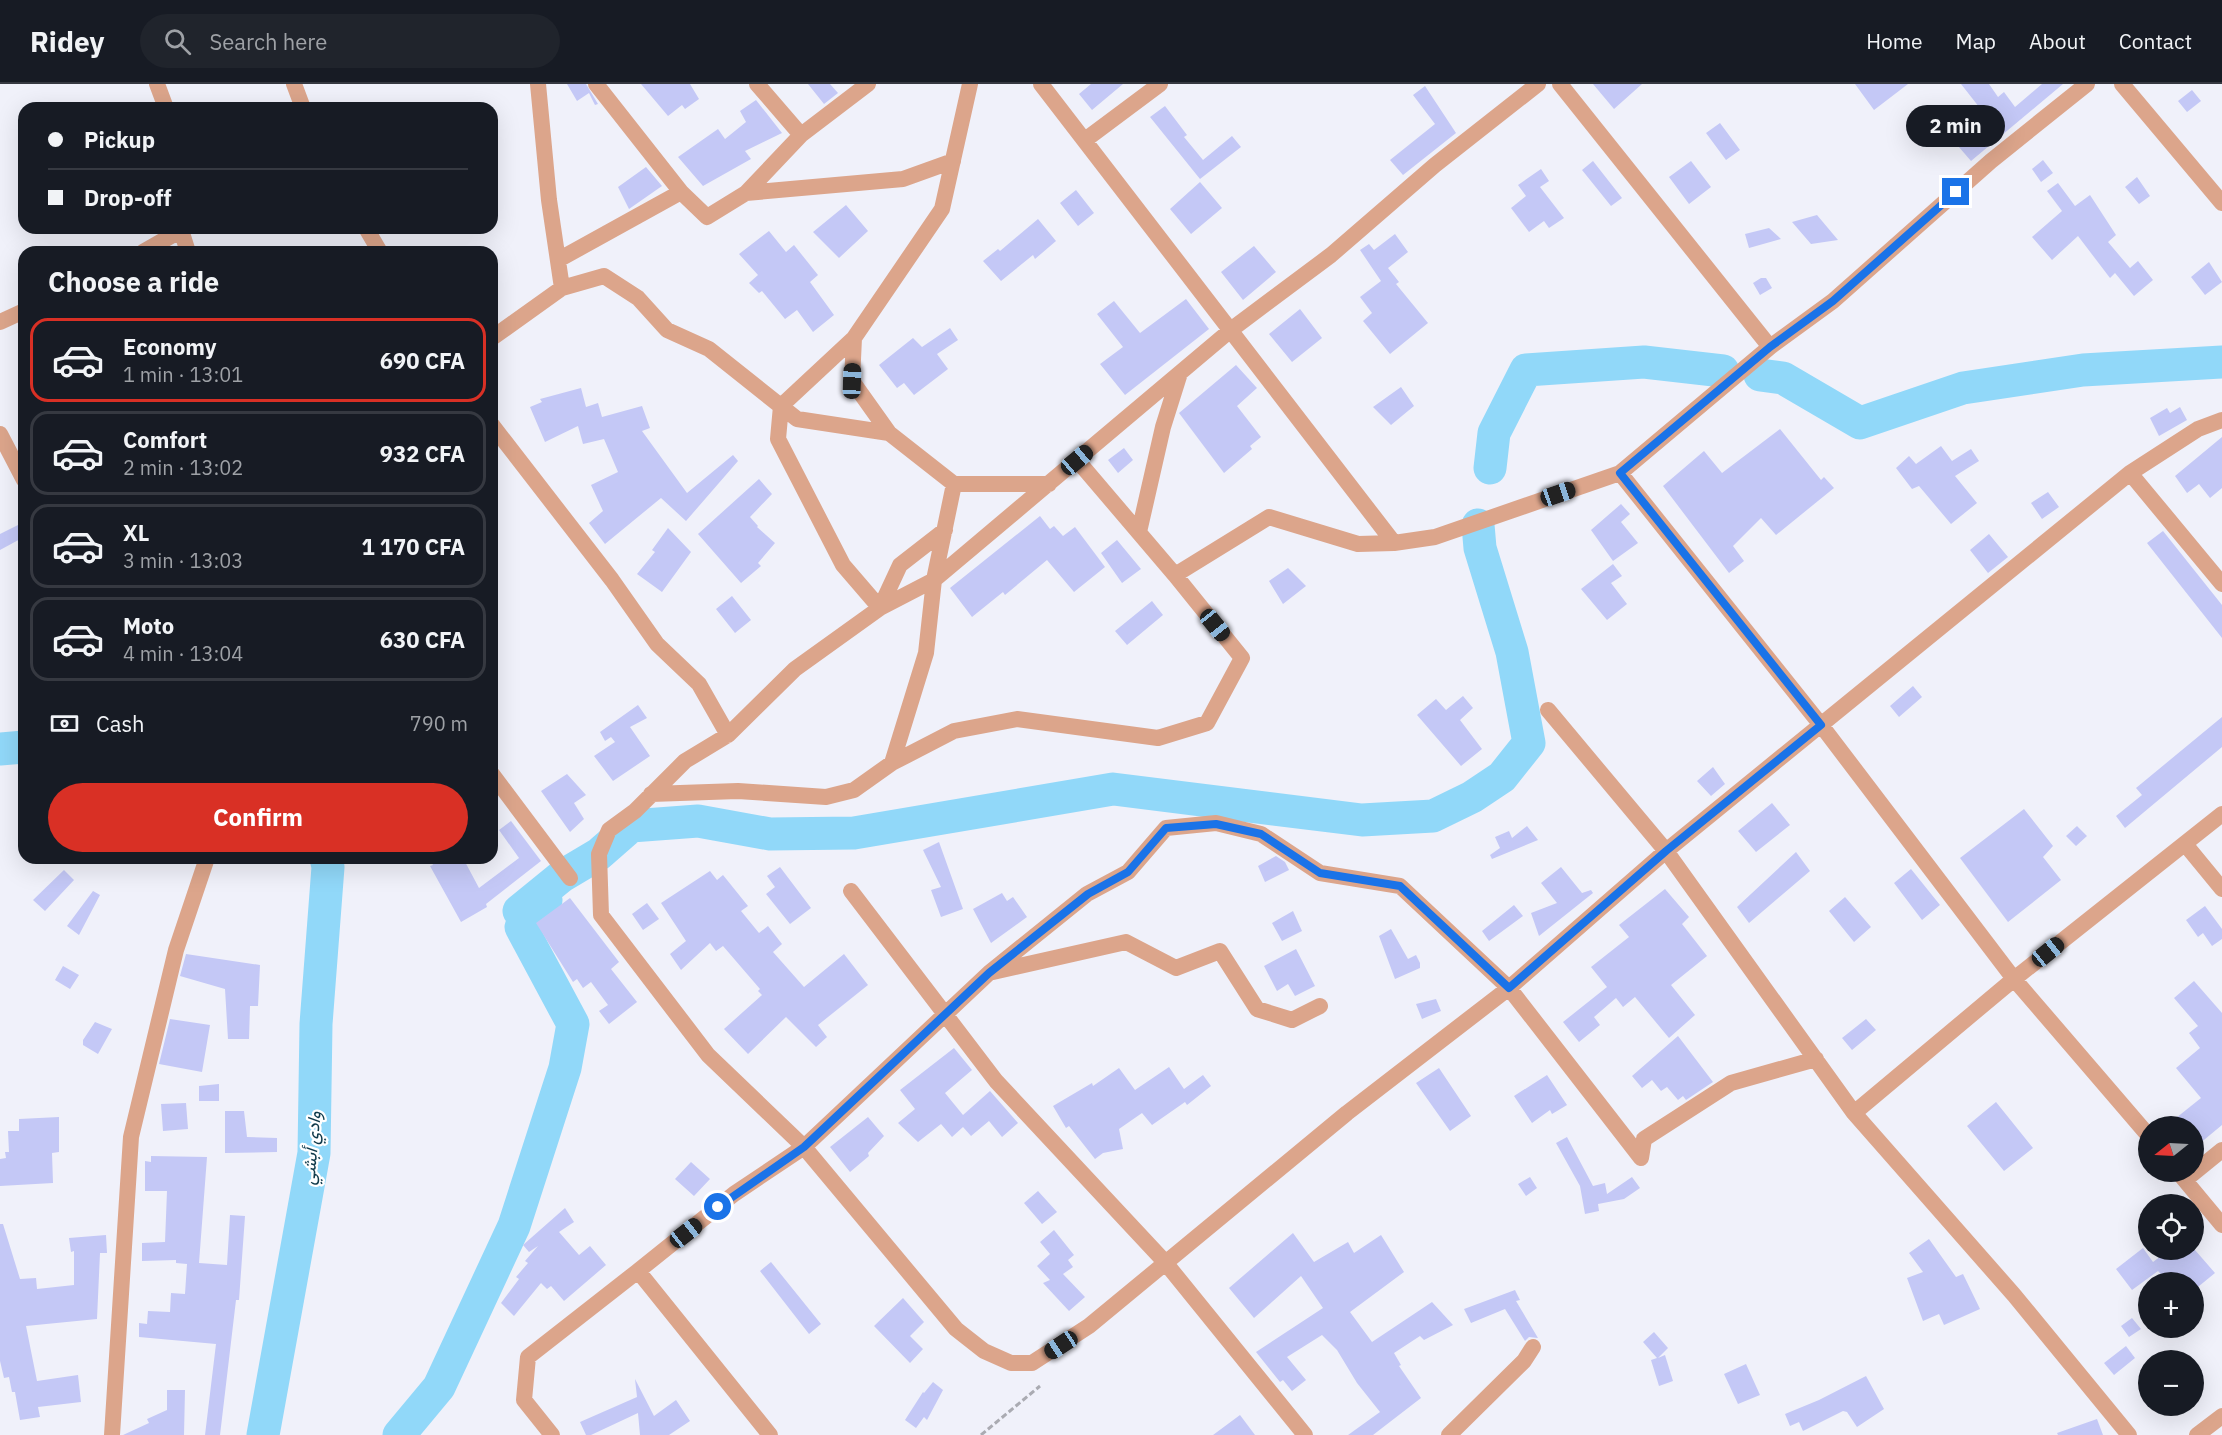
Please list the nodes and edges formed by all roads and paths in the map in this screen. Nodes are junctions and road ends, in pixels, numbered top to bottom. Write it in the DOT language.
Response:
graph roads {
  1 [pos="157,84"];
  2 [pos="294,84"];
  3 [pos="538,84"];
  4 [pos="596,84"];
  5 [pos="757,84"];
  6 [pos="868,84"];
  7 [pos="970,84"];
  8 [pos="1041,84"];
  9 [pos="1160,84"];
  10 [pos="1538,84"];
  11 [pos="1560,84"];
  12 [pos="2087,84"];
  13 [pos="2122,84"];
  14 [pos="164,102"];
  15 [pos="300,102"];
  16 [pos="801,135"];
  17 [pos="1085,140"];
  18 [pos="953,160"];
  19 [pos="681,192"];
  20 [pos="746,193"];
  21 [pos="2222,203"];
  22 [pos="174,234"];
  23 [pos="153,246"];
  24 [pos="558,260"];
  25 [pos="562,288"];
  26 [pos="18,314"];
  27 [pos="0,322"];
  28 [pos="1232,329"];
  29 [pos="498,334"];
  30 [pos="854,338"];
  31 [pos="1770,347"];
  32 [pos="1180,373"];
  33 [pos="781,406"];
  34 [pos="2222,420"];
  35 [pos="498,433"];
  36 [pos="889,433"];
  37 [pos="0,434"];
  38 [pos="1077,460"];
  39 [pos="18,468"];
  40 [pos="1620,473"];
  41 [pos="2130,473"];
  42 [pos="954,484"];
  43 [pos="1049,484"];
  44 [pos="945,530"];
  45 [pos="1139,532"];
  46 [pos="1394,543"];
  47 [pos="1175,575"];
  48 [pos="934,580"];
  49 [pos="2222,584"];
  50 [pos="880,608"];
  51 [pos="1548,710"];
  52 [pos="1821,725"];
  53 [pos="728,735"];
  54 [pos="892,763"];
  55 [pos="498,782"];
  56 [pos="651,794"];
  57 [pos="2222,814"];
  58 [pos="2185,844"];
  59 [pos="1666,851"];
  60 [pos="205,864"];
  61 [pos="570,878"];
  62 [pos="2222,889"];
  63 [pos="851,891"];
  64 [pos="989,973"];
  65 [pos="2014,979"];
  66 [pos="1509,988"];
  67 [pos="1320,1006"];
  68 [pos="946,1016"];
  69 [pos="1816,1059"];
  70 [pos="1854,1113"];
  71 [pos="2138,1123"];
  72 [pos="804,1147"];
  73 [pos="2222,1150"];
  74 [pos="2204,1162"];
  75 [pos="2187,1182"];
  76 [pos="2222,1225"];
  77 [pos="1164,1261"];
  78 [pos="638,1271"];
  79 [pos="1533,1347"];
  80 [pos="1040,1386"];
  81 [pos="2222,1416"];
  82 [pos="112,1435"];
  83 [pos="552,1435"];
  84 [pos="770,1435"];
  85 [pos="981,1435"];
  86 [pos="1305,1435"];
  87 [pos="1449,1435"];
  88 [pos="2129,1435"];
  89 [pos="2197,1435"];
  1 -- 14 [label="street"];
  2 -- 15 [label="street"];
  3 -- 24 [label="street"];
  4 -- 19 [label="street"];
  5 -- 16 [label="street"];
  6 -- 16 [label="street"];
  7 -- 18 [label="street"];
  8 -- 17 [label="street"];
  9 -- 17 [label="street"];
  10 -- 28 [label="street"];
  11 -- 31 [label="street"];
  12 -- 31 [label="street"];
  13 -- 21 [label="street"];
  16 -- 20 [label="street"];
  17 -- 28 [label="street"];
  18 -- 20 [label="street"];
  18 -- 30 [label="street"];
  19 -- 20 [label="street"];
  19 -- 24 [label="street"];
  22 -- 23 [label="street"];
  24 -- 25 [label="street"];
  25 -- 29 [label="street"];
  25 -- 33 [label="street"];
  26 -- 27 [label="street"];
  28 -- 32 [label="street"];
  28 -- 46 [label="street"];
  30 -- 33 [label="street"];
  30 -- 36 [label="street"];
  31 -- 40 [label="street"];
  32 -- 38 [label="street"];
  32 -- 45 [label="street"];
  33 -- 36 [label="street"];
  33 -- 50 [label="street"];
  34 -- 41 [label="street"];
  35 -- 53 [label="street"];
  36 -- 42 [label="street"];
  37 -- 39 [label="street"];
  38 -- 43 [label="street"];
  38 -- 45 [label="street"];
  40 -- 46 [label="street"];
  40 -- 52 [label="street"];
  41 -- 49 [label="street"];
  41 -- 52 [label="street"];
  42 -- 43 [label="street"];
  42 -- 44 [label="street"];
  43 -- 48 [label="street"];
  44 -- 48 [label="street"];
  44 -- 50 [label="street"];
  45 -- 47 [label="street"];
  46 -- 47 [label="street"];
  47 -- 54 [label="street"];
  48 -- 50 [label="street"];
  48 -- 54 [label="street"];
  50 -- 53 [label="street"];
  51 -- 59 [label="street"];
  52 -- 59 [label="street"];
  52 -- 65 [label="street"];
  53 -- 56 [label="street"];
  54 -- 56 [label="street"];
  55 -- 61 [label="street"];
  56 -- 72 [label="street"];
  57 -- 58 [label="street"];
  58 -- 62 [label="street"];
  58 -- 65 [label="street"];
  59 -- 66 [label="street"];
  59 -- 69 [label="street"];
  60 -- 82 [label="street"];
  63 -- 68 [label="street"];
  64 -- 66 [label="street"];
  64 -- 67 [label="street"];
  64 -- 68 [label="street"];
  65 -- 70 [label="street"];
  65 -- 71 [label="street"];
  66 -- 69 [label="street"];
  66 -- 77 [label="street"];
  68 -- 72 [label="street"];
  68 -- 77 [label="street"];
  69 -- 70 [label="street"];
  70 -- 88 [label="street"];
  72 -- 77 [label="street"];
  72 -- 78 [label="street"];
  73 -- 74 [label="street"];
  75 -- 76 [label="street"];
  77 -- 86 [label="street"];
  78 -- 83 [label="street"];
  78 -- 84 [label="street"];
  79 -- 87 [label="street"];
  80 -- 85 [label="path"];
  81 -- 89 [label="street"];
}
